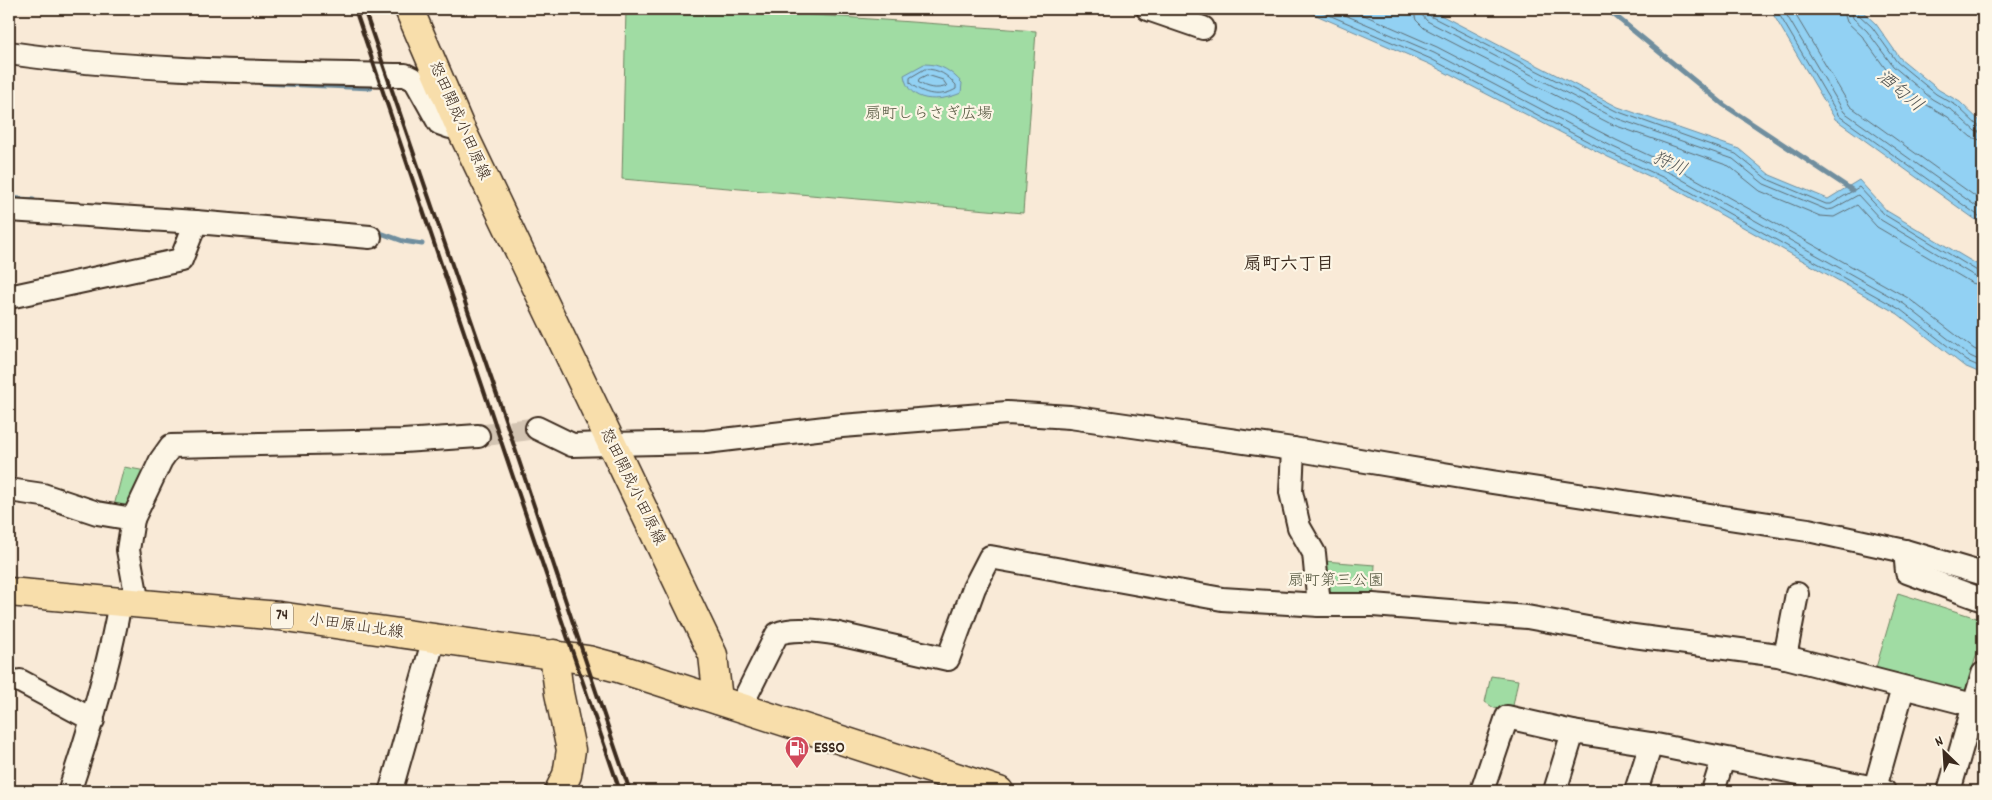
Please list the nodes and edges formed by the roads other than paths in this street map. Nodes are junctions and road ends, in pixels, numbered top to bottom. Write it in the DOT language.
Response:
graph roads {
  1 [pos="410,9"];
  2 [pos="1148,9"];
  3 [pos="1203,28"];
  4 [pos="9,53"];
  5 [pos="459,125"];
  6 [pos="9,210"];
  7 [pos="196,222"];
  8 [pos="370,237"];
  9 [pos="9,297"];
  10 [pos="537,428"];
  11 [pos="478,436"];
  12 [pos="610,444"];
  13 [pos="1293,449"];
  14 [pos="9,490"];
  15 [pos="133,519"];
  16 [pos="1905,551"];
  17 [pos="1983,574"];
  18 [pos="9,592"];
  19 [pos="1797,594"];
  20 [pos="1983,600"];
  21 [pos="129,603"];
  22 [pos="1319,605"];
  23 [pos="434,638"];
  24 [pos="554,654"];
  25 [pos="1785,656"];
  26 [pos="1983,674"];
  27 [pos="20,681"];
  28 [pos="1903,688"];
  29 [pos="1977,703"];
  30 [pos="729,704"];
  31 [pos="93,720"];
  32 [pos="1573,732"];
  33 [pos="1651,744"];
  34 [pos="1723,759"];
  35 [pos="1795,782"];
  36 [pos="70,786"];
  37 [pos="392,786"];
  38 [pos="1878,790"];
  39 [pos="560,791"];
  40 [pos="999,791"];
  41 [pos="1482,791"];
  42 [pos="1555,791"];
  43 [pos="1636,791"];
  44 [pos="1714,791"];
  45 [pos="1949,791"];
  1 -- 5 [label="main road, 怒田開成小田原線"];
  2 -- 3 [label="street"];
  4 -- 5 [label="street"];
  5 -- 12 [label="main road, 怒田開成小田原線"];
  6 -- 7 [label="street"];
  7 -- 8 [label="street"];
  7 -- 9 [label="street"];
  10 -- 12 [label="street"];
  11 -- 15 [label="street"];
  12 -- 13 [label="street"];
  12 -- 30 [label="main road, 怒田開成小田原線"];
  13 -- 16 [label="street"];
  13 -- 22 [label="street"];
  14 -- 15 [label="street"];
  15 -- 21 [label="street"];
  16 -- 17 [label="street"];
  16 -- 20 [label="street"];
  18 -- 21 [label="main road, 小田原山北線 / 74"];
  19 -- 25 [label="street"];
  21 -- 23 [label="main road, 小田原山北線 / 74"];
  21 -- 31 [label="street"];
  22 -- 25 [label="street"];
  22 -- 30 [label="street"];
  23 -- 24 [label="main road, 小田原山北線 / 74"];
  23 -- 37 [label="street"];
  24 -- 30 [label="main road, 小田原山北線 / 74"];
  24 -- 39 [label="main road"];
  25 -- 28 [label="street"];
  26 -- 29 [label="street"];
  27 -- 31 [label="street"];
  28 -- 29 [label="street"];
  28 -- 38 [label="street"];
  29 -- 45 [label="street"];
  30 -- 40 [label="main road"];
  31 -- 36 [label="street"];
  32 -- 33 [label="street"];
  32 -- 41 [label="street"];
  32 -- 42 [label="street"];
  33 -- 34 [label="street"];
  33 -- 43 [label="street"];
  34 -- 35 [label="street"];
  34 -- 44 [label="street"];
  35 -- 38 [label="street"];
}
